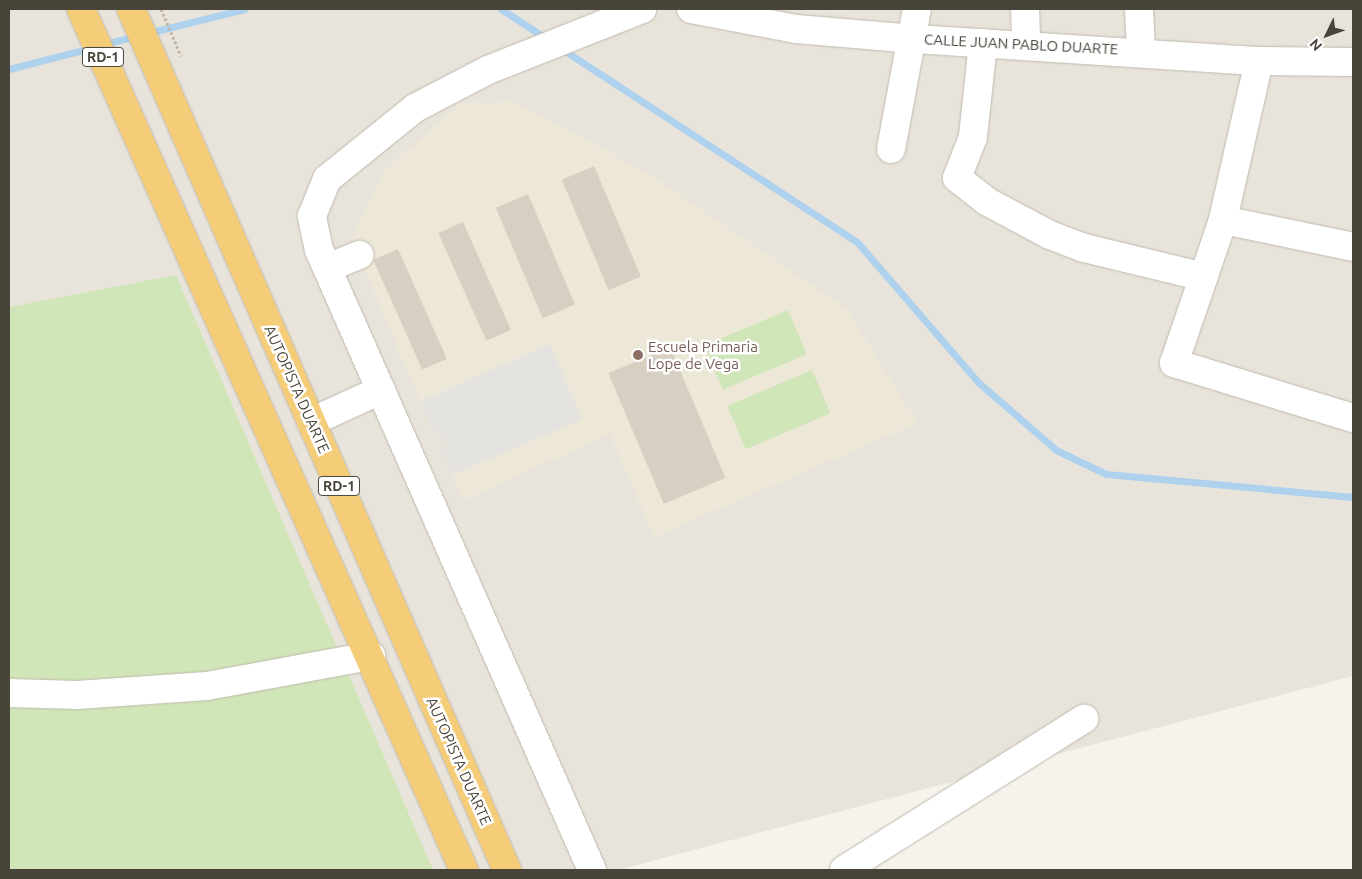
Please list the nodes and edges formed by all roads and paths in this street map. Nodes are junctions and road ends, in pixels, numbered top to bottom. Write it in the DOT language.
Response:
graph roads {
  1 [pos="81,9"];
  2 [pos="131,9"];
  3 [pos="642,9"];
  4 [pos="691,9"];
  5 [pos="917,9"];
  6 [pos="1025,9"];
  7 [pos="1138,9"];
  8 [pos="797,19"];
  9 [pos="915,39"];
  10 [pos="983,43"];
  11 [pos="1026,45"];
  12 [pos="1141,50"];
  13 [pos="1259,61"];
  14 [pos="1353,62"];
  15 [pos="891,150"];
  16 [pos="1223,220"];
  17 [pos="1353,247"];
  18 [pos="359,255"];
  19 [pos="327,268"];
  20 [pos="1204,277"];
  21 [pos="380,390"];
  22 [pos="1353,418"];
  23 [pos="311,422"];
  24 [pos="371,656"];
  25 [pos="9,694"];
  26 [pos="1084,719"];
  27 [pos="464,870"];
  28 [pos="507,870"];
  29 [pos="592,870"];
  30 [pos="844,870"];
  1 -- 24 [label="highway, RD-1"];
  2 -- 23 [label="highway, AUTOPISTA DUARTE / RD-1"];
  3 -- 19 [label="street"];
  4 -- 8 [label="street, CALLE JUAN PABLO DUARTE"];
  5 -- 9 [label="street"];
  6 -- 11 [label="street"];
  7 -- 12 [label="street"];
  8 -- 9 [label="street, CALLE JUAN PABLO DUARTE"];
  9 -- 10 [label="street, CALLE JUAN PABLO DUARTE"];
  9 -- 15 [label="street"];
  10 -- 11 [label="street, CALLE JUAN PABLO DUARTE"];
  10 -- 20 [label="street"];
  11 -- 12 [label="street, CALLE JUAN PABLO DUARTE"];
  12 -- 13 [label="street, CALLE JUAN PABLO DUARTE"];
  13 -- 14 [label="street, CALLE JUAN PABLO DUARTE"];
  13 -- 16 [label="street"];
  16 -- 17 [label="street"];
  16 -- 20 [label="street"];
  18 -- 19 [label="street"];
  19 -- 21 [label="street"];
  20 -- 22 [label="street"];
  21 -- 23 [label="street"];
  21 -- 29 [label="street"];
  23 -- 28 [label="highway, AUTOPISTA DUARTE / RD-1"];
  24 -- 25 [label="street"];
  24 -- 27 [label="highway, RD-1"];
  26 -- 30 [label="street"];
}
